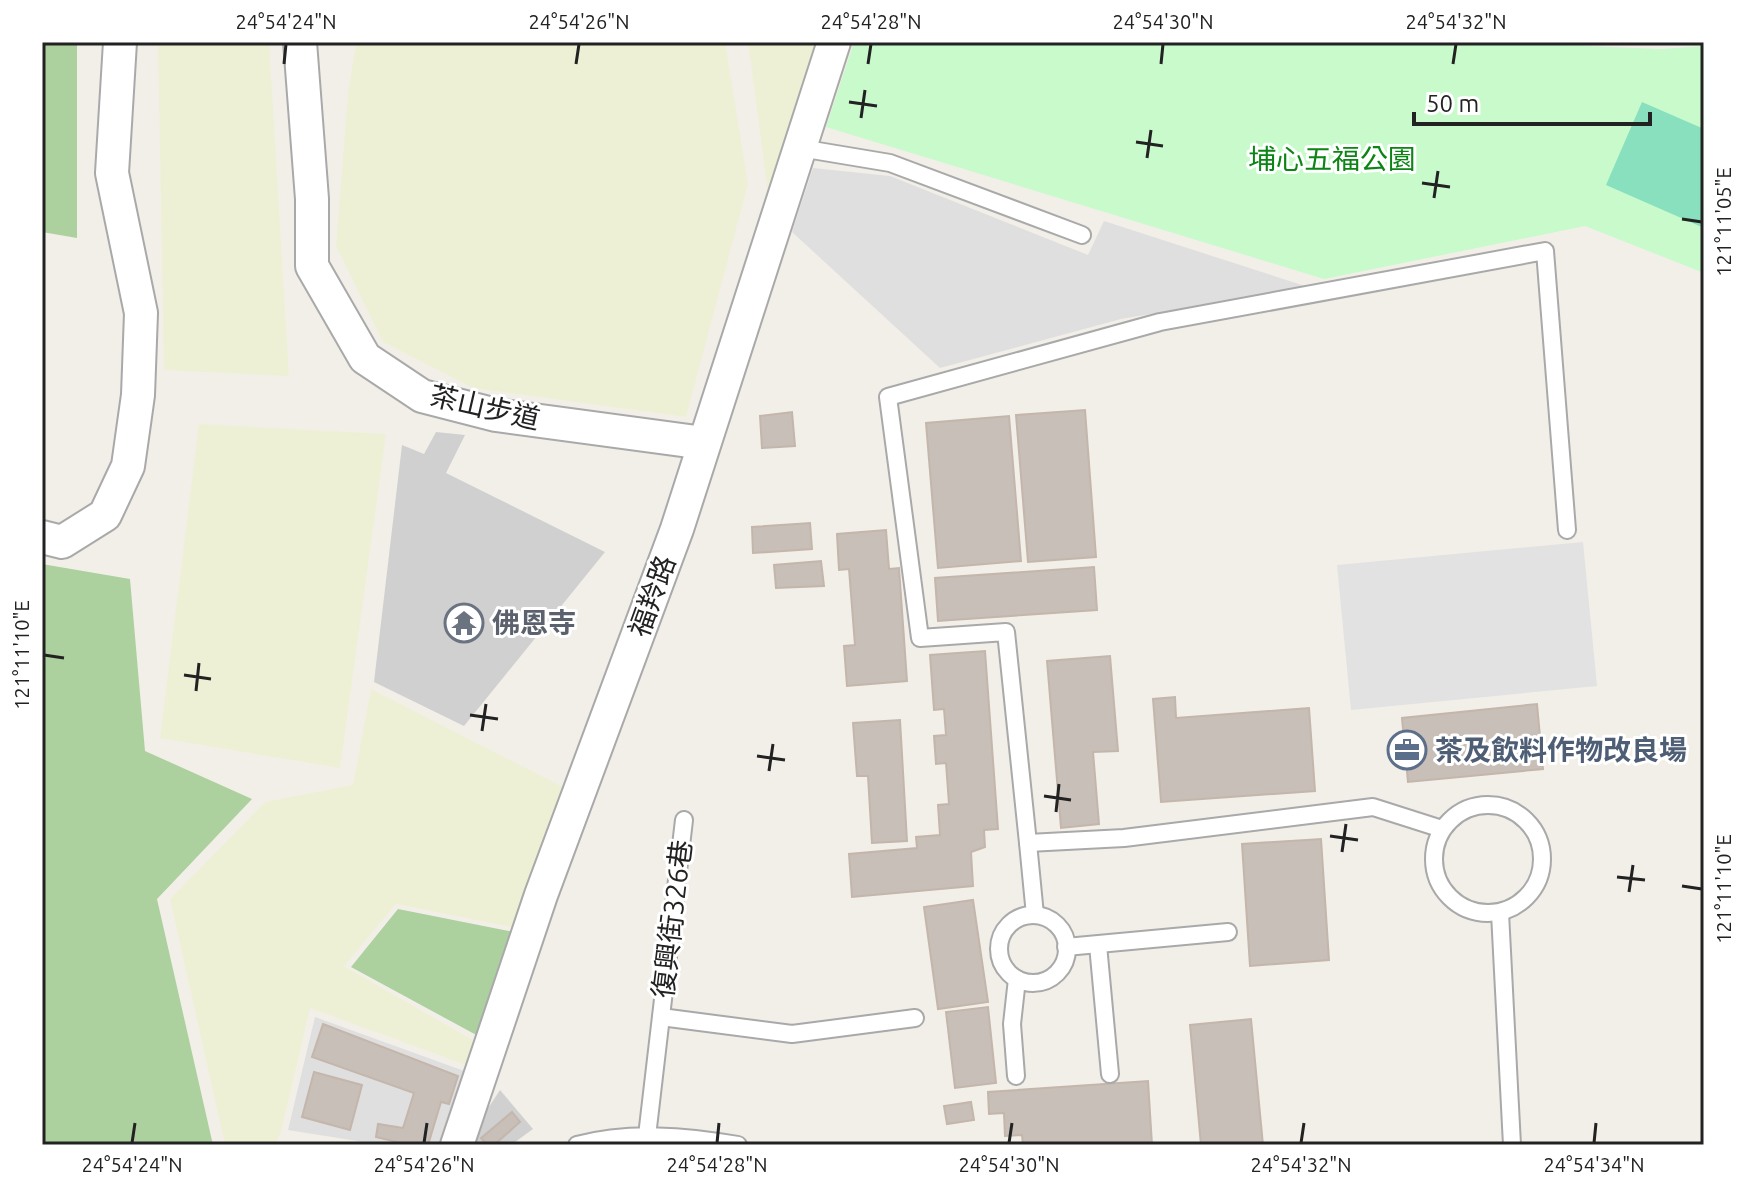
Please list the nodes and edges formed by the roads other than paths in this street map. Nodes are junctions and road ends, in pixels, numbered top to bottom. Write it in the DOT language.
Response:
graph roads {
  1 [pos="120,42"];
  2 [pos="300,42"];
  3 [pos="834,42"];
  4 [pos="800,148"];
  5 [pos="1082,235"];
  6 [pos="704,443"];
  7 [pos="1567,530"];
  8 [pos="42,537"];
  9 [pos="684,820"];
  10 [pos="1442,829"];
  11 [pos="1028,843"];
  12 [pos="1500,913"];
  13 [pos="1035,915"];
  14 [pos="1228,932"];
  15 [pos="1098,945"];
  16 [pos="1066,947"];
  17 [pos="1017,979"];
  18 [pos="661,1017"];
  19 [pos="915,1018"];
  20 [pos="1110,1074"];
  21 [pos="1016,1076"];
  22 [pos="647,1136"];
  23 [pos="457,1145"];
  24 [pos="577,1145"];
  25 [pos="738,1145"];
  26 [pos="1512,1145"];
  1 -- 8 [label="street"];
  2 -- 6 [label="street, 茶山步道"];
  3 -- 4 [label="street, 福羚路"];
  4 -- 5 [label="lane"];
  4 -- 6 [label="street, 福羚路"];
  6 -- 23 [label="street, 福羚路"];
  7 -- 11 [label="lane"];
  9 -- 18 [label="lane, 復興街326巷"];
  10 -- 11 [label="lane"];
  10 -- 12 [label="lane"];
  10 -- 12 [label="lane"];
  11 -- 13 [label="lane"];
  12 -- 26 [label="lane"];
  13 -- 16 [label="lane"];
  13 -- 17 [label="lane"];
  14 -- 15 [label="lane"];
  15 -- 16 [label="lane"];
  15 -- 20 [label="lane"];
  16 -- 17 [label="lane"];
  17 -- 21 [label="lane"];
  18 -- 19 [label="lane, 復興街326巷"];
  18 -- 22 [label="lane, 復興街326巷"];
  22 -- 24 [label="lane"];
  22 -- 25 [label="lane"];
}
